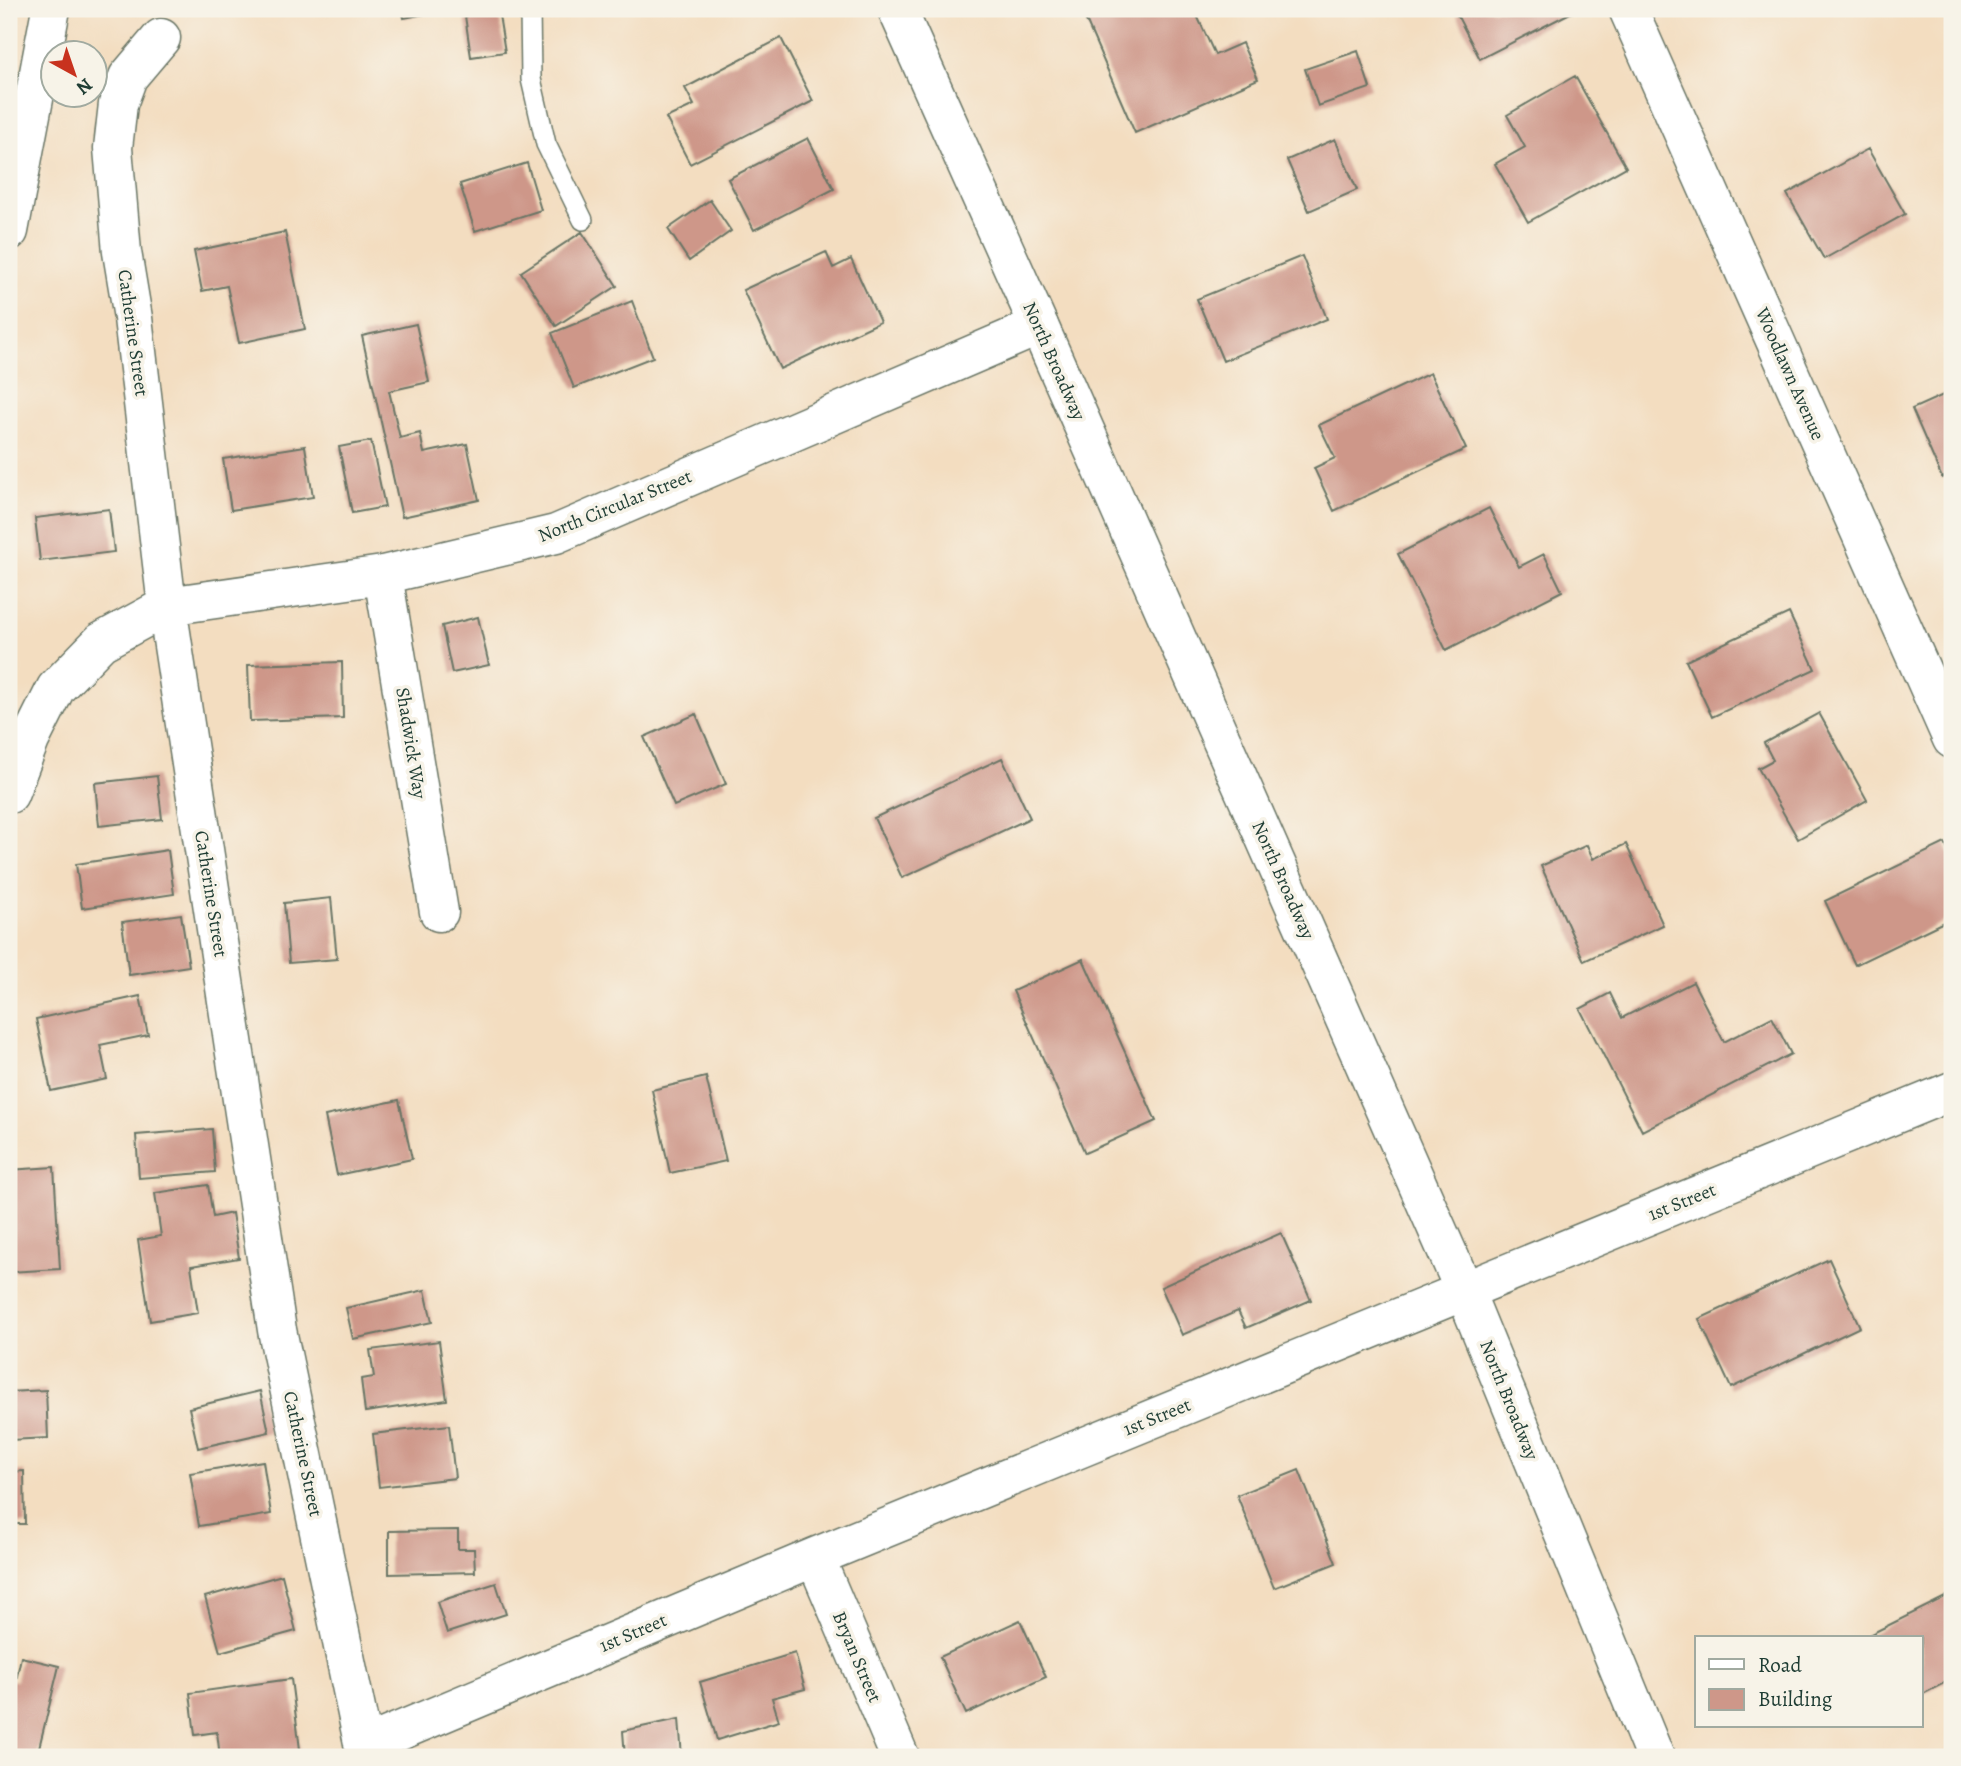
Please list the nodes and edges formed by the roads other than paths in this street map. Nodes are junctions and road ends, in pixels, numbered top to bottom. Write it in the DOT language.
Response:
graph roads {
  1 [pos="51,9"];
  2 [pos="530,9"];
  3 [pos="897,9"];
  4 [pos="1628,9"];
  5 [pos="161,38"];
  6 [pos="583,220"];
  7 [pos="9,231"];
  8 [pos="1039,326"];
  9 [pos="383,575"];
  10 [pos="167,607"];
  11 [pos="1952,739"];
  12 [pos="9,794"];
  13 [pos="439,912"];
  14 [pos="1952,1091"];
  15 [pos="1465,1292"];
  16 [pos="815,1557"];
  17 [pos="365,1751"];
  18 [pos="900,1757"];
  19 [pos="1656,1757"];
  1 -- 7 [label="main road"];
  2 -- 6 [label="lane"];
  3 -- 8 [label="main road, North Broadway"];
  4 -- 11 [label="main road, Woodlawn Avenue"];
  5 -- 10 [label="main road, Catherine Street"];
  8 -- 9 [label="main road, North Circular Street"];
  8 -- 15 [label="main road, North Broadway"];
  9 -- 10 [label="main road, North Circular Street"];
  9 -- 13 [label="main road, Shadwick Way"];
  10 -- 12 [label="main road, North Circular Street"];
  10 -- 17 [label="main road, Catherine Street"];
  14 -- 15 [label="main road, 1st Street"];
  15 -- 16 [label="main road, 1st Street"];
  15 -- 19 [label="main road, North Broadway"];
  16 -- 17 [label="main road, 1st Street"];
  16 -- 18 [label="main road, Bryan Street"];
}
